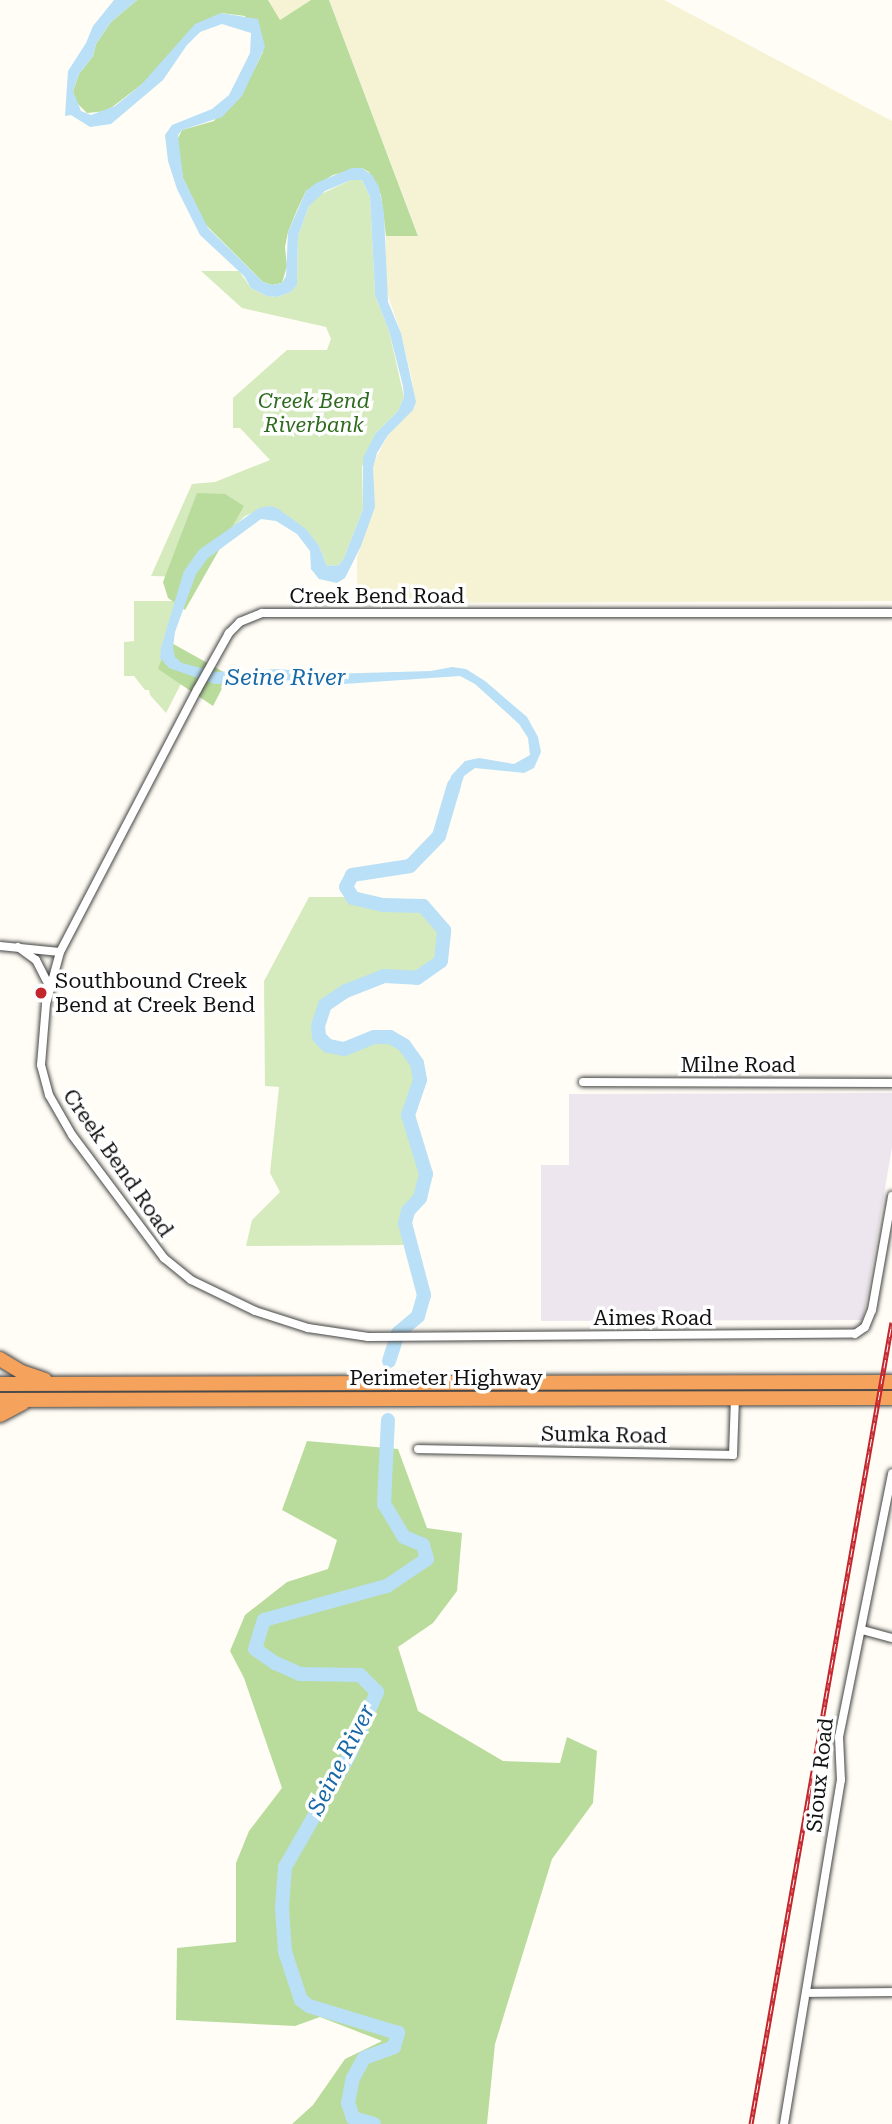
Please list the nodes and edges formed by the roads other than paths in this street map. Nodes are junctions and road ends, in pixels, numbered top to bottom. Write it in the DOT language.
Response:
graph roads {
  1 [pos="892,613"];
  2 [pos="0,946"];
  3 [pos="15,946"];
  4 [pos="60,952"];
  5 [pos="50,987"];
  6 [pos="583,1082"];
  7 [pos="892,1083"];
  8 [pos="892,1196"];
  9 [pos="414,1336"];
  10 [pos="0,1359"];
  11 [pos="892,1382"];
  12 [pos="0,1384"];
  13 [pos="56,1384"];
  14 [pos="735,1398"];
  15 [pos="892,1398"];
  16 [pos="0,1400"];
  17 [pos="28,1400"];
  18 [pos="0,1415"];
  19 [pos="418,1450"];
  20 [pos="892,1473"];
  21 [pos="862,1630"];
  22 [pos="892,1637"];
  23 [pos="892,1992"];
  24 [pos="806,1993"];
  25 [pos="784,2124"];
  1 -- 4 [label="street, Creek Bend Road"];
  2 -- 3 [label="street"];
  3 -- 4 [label="street"];
  3 -- 5 [label="street"];
  4 -- 5 [label="street, Creek Bend Road"];
  5 -- 9 [label="street, Creek Bend Road"];
  6 -- 7 [label="street, Milne Road"];
  8 -- 9 [label="street, Aimes Road"];
  10 -- 13 [label="highway"];
  11 -- 13 [label="highway, Perimeter Highway"];
  12 -- 13 [label="highway, Perimeter Highway"];
  14 -- 15 [label="highway, Perimeter Highway"];
  14 -- 17 [label="highway, Perimeter Highway"];
  14 -- 19 [label="street, Sumka Road"];
  16 -- 17 [label="highway, Perimeter Highway"];
  17 -- 18 [label="highway"];
  20 -- 21 [label="street, Sioux Road"];
  21 -- 22 [label="street"];
  21 -- 24 [label="street, Sioux Road"];
  23 -- 24 [label="street"];
  24 -- 25 [label="street, Sioux Road"];
}
